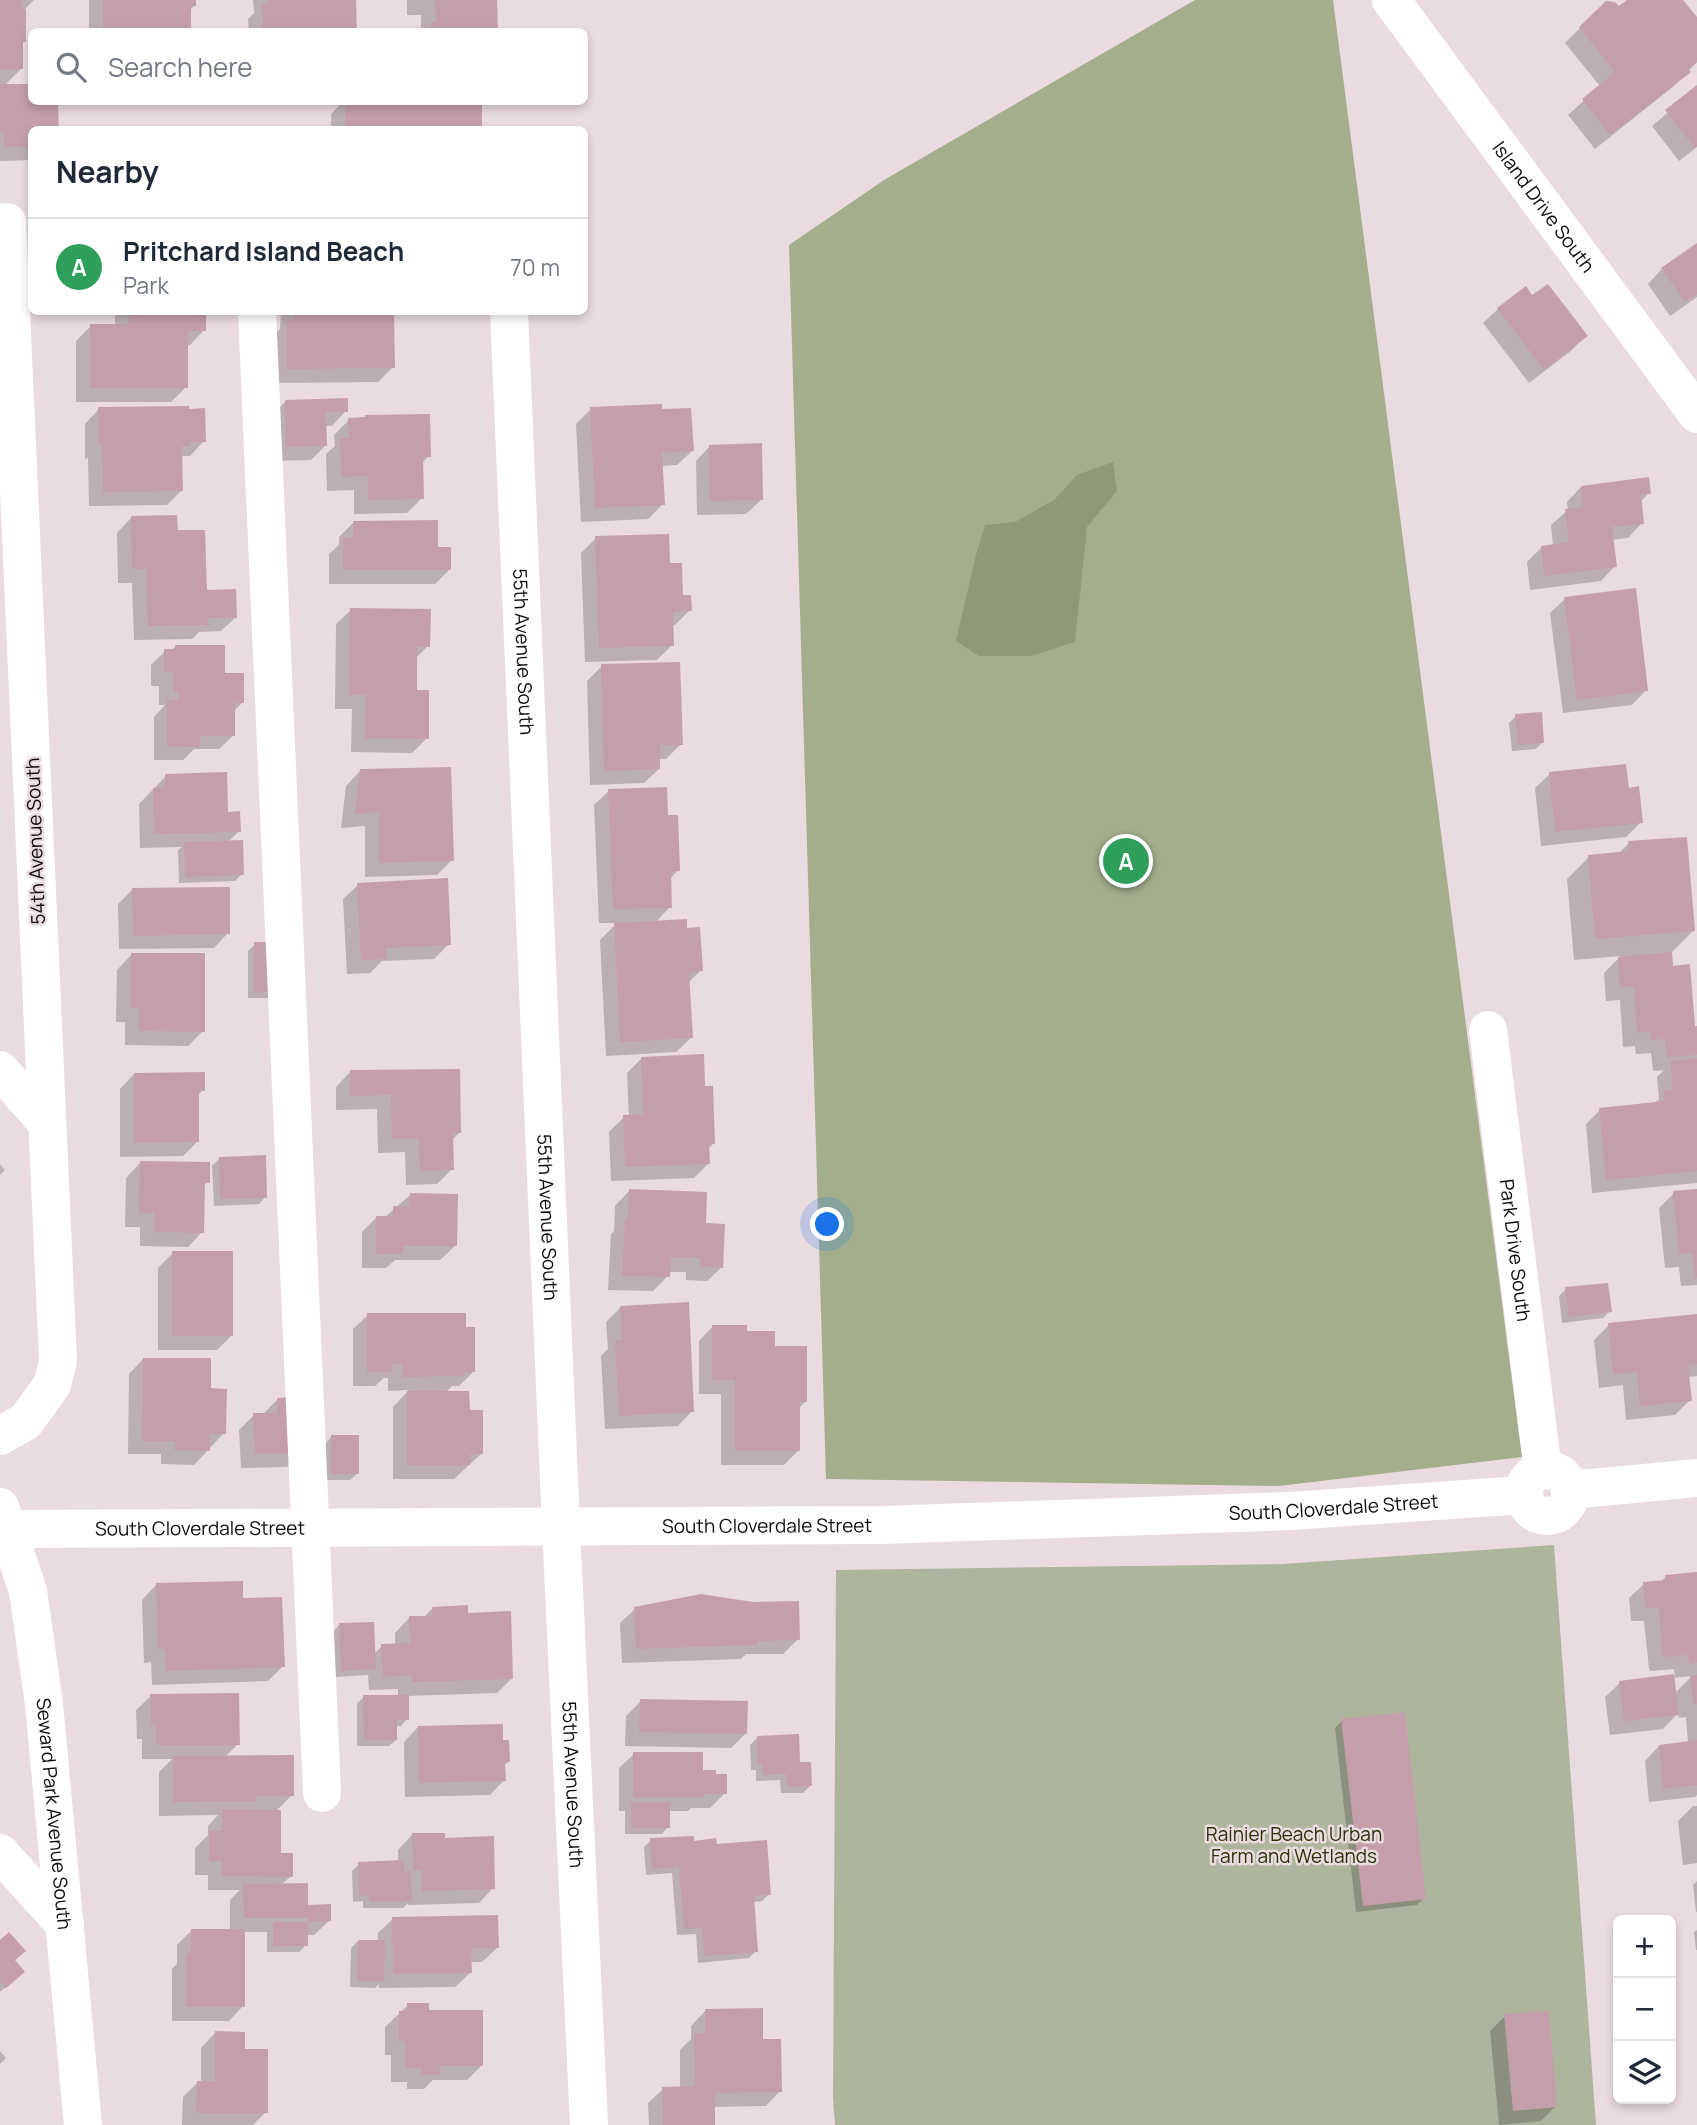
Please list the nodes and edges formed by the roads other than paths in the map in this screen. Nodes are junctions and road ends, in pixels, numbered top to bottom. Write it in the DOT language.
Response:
graph roads {
  1 [pos="1391,0"];
  2 [pos="13,222"];
  3 [pos="257,315"];
  4 [pos="509,315"];
  5 [pos="1697,414"];
  6 [pos="0,706"];
  7 [pos="32,741"];
  8 [pos="1488,1030"];
  9 [pos="0,1070"];
  10 [pos="46,1122"];
  11 [pos="0,1436"];
  12 [pos="1697,1478"];
  13 [pos="1546,1485"];
  14 [pos="4,1518"];
  15 [pos="561,1526"];
  16 [pos="309,1528"];
  17 [pos="322,1793"];
  18 [pos="0,1853"];
  19 [pos="65,1925"];
  20 [pos="83,2125"];
  21 [pos="589,2125"];
  1 -- 5 [label="street, Island Drive South"];
  2 -- 7 [label="street, 54th Avenue South"];
  3 -- 16 [label="street"];
  4 -- 15 [label="street, 55th Avenue South"];
  6 -- 7 [label="street"];
  7 -- 10 [label="street, 54th Avenue South"];
  8 -- 13 [label="street, Park Drive South"];
  9 -- 10 [label="street"];
  10 -- 11 [label="street, 54th Avenue South"];
  12 -- 13 [label="street, South Cloverdale Street"];
  13 -- 15 [label="street, South Cloverdale Street"];
  14 -- 16 [label="street, South Cloverdale Street"];
  14 -- 19 [label="street, Seward Park Avenue South"];
  15 -- 16 [label="street, South Cloverdale Street"];
  15 -- 21 [label="street, 55th Avenue South"];
  16 -- 17 [label="street"];
  18 -- 19 [label="street"];
  19 -- 20 [label="street, Seward Park Avenue South"];
}
